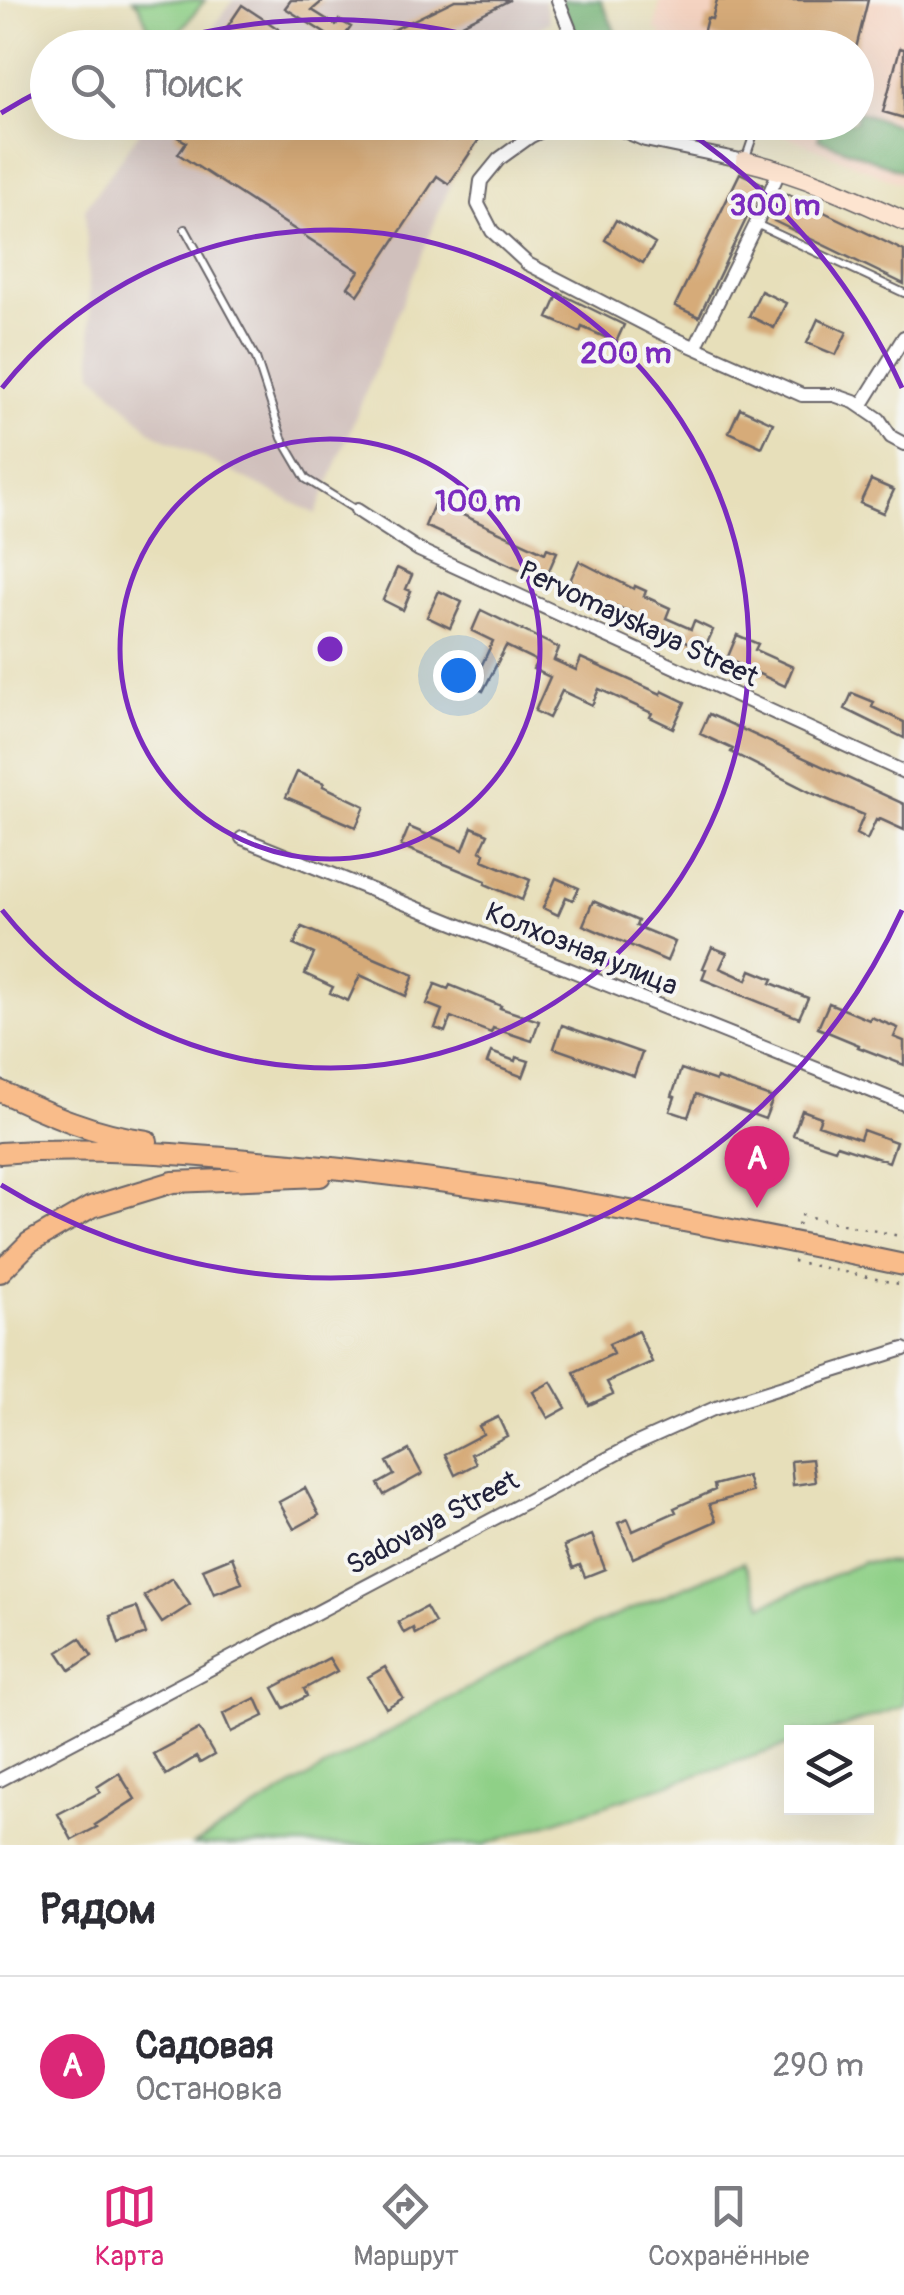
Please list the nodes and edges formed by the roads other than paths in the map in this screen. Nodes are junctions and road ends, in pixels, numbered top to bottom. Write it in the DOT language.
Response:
graph roads {
  1 [pos="558,0"];
  2 [pos="570,30"];
  3 [pos="525,140"];
  4 [pos="645,140"];
  5 [pos="752,140"];
  6 [pos="745,161"];
  7 [pos="780,169"];
  8 [pos="904,221"];
  9 [pos="756,224"];
  10 [pos="184,229"];
  11 [pos="904,293"];
  12 [pos="904,337"];
  13 [pos="696,346"];
  14 [pos="861,406"];
  15 [pos="904,444"];
  16 [pos="357,510"];
  17 [pos="904,772"];
  18 [pos="242,838"];
  19 [pos="0,1092"];
  20 [pos="904,1104"];
  21 [pos="0,1153"];
  22 [pos="337,1167"];
  23 [pos="397,1174"];
  24 [pos="904,1265"];
  25 [pos="0,1272"];
  26 [pos="904,1349"];
  27 [pos="0,1780"];
  1 -- 2 [label="street"];
  3 -- 13 [label="street"];
  4 -- 6 [label="street"];
  5 -- 6 [label="lane"];
  6 -- 7 [label="street"];
  7 -- 8 [label="street"];
  7 -- 9 [label="street"];
  9 -- 11 [label="lane"];
  9 -- 13 [label="street"];
  10 -- 16 [label="lane"];
  12 -- 14 [label="street"];
  13 -- 14 [label="street"];
  14 -- 15 [label="street"];
  16 -- 17 [label="street, Pervomayskaya Street"];
  18 -- 20 [label="street, Колхозная улица"];
  19 -- 22 [label="main road"];
  21 -- 22 [label="main road"];
  22 -- 23 [label="main road"];
  23 -- 24 [label="main road"];
  23 -- 25 [label="main road"];
  26 -- 27 [label="street, Sadovaya Street"];
}
